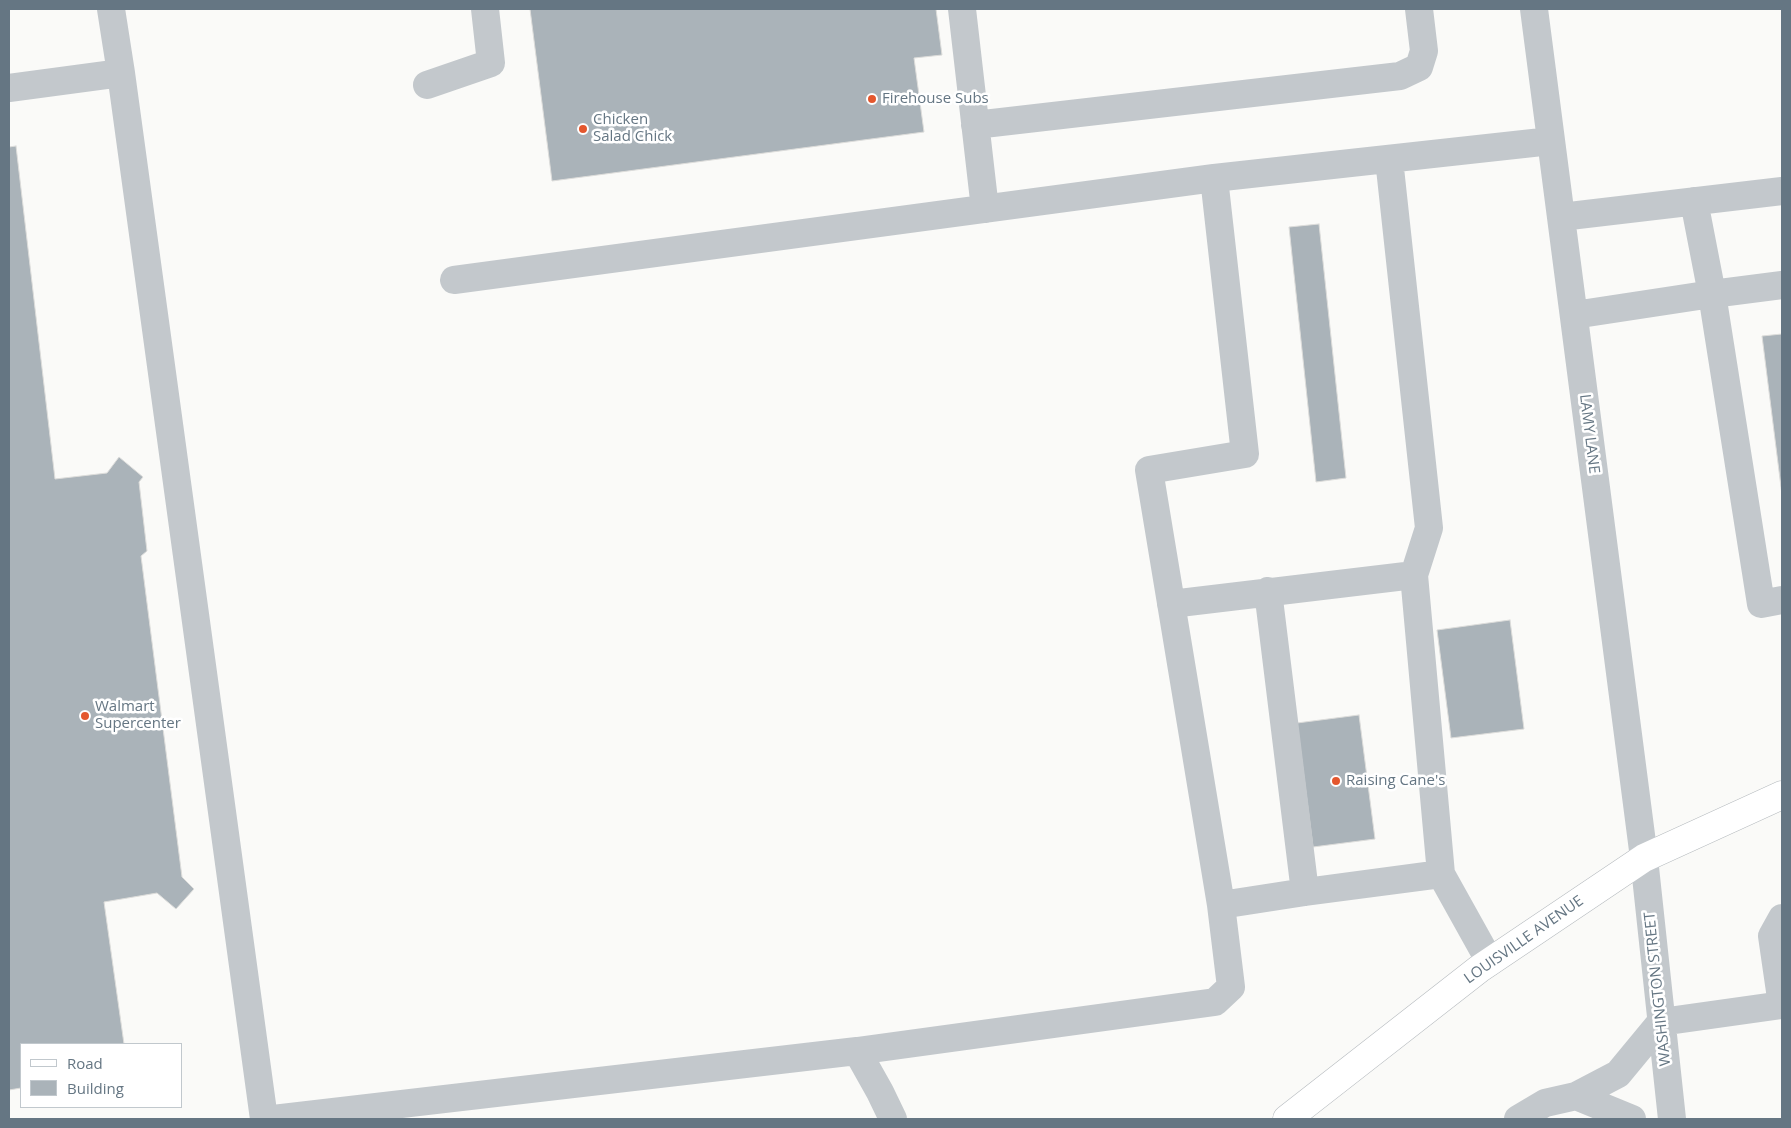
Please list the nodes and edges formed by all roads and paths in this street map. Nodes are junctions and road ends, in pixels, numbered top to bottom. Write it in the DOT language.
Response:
graph roads {
  1 [pos="111,9"];
  2 [pos="485,9"];
  3 [pos="962,9"];
  4 [pos="1419,9"];
  5 [pos="1534,9"];
  6 [pos="121,74"];
  7 [pos="427,85"];
  8 [pos="9,88"];
  9 [pos="975,125"];
  10 [pos="1551,141"];
  11 [pos="1389,159"];
  12 [pos="1214,178"];
  13 [pos="1782,191"];
  14 [pos="1694,201"];
  15 [pos="986,209"];
  16 [pos="1561,217"];
  17 [pos="454,280"];
  18 [pos="1782,285"];
  19 [pos="1712,294"];
  20 [pos="1574,315"];
  21 [pos="1414,575"];
  22 [pos="1268,591"];
  23 [pos="1782,600"];
  24 [pos="1171,604"];
  25 [pos="1782,795"];
  26 [pos="1644,858"];
  27 [pos="1441,874"];
  28 [pos="1305,892"];
  29 [pos="1221,905"];
  30 [pos="1779,929"];
  31 [pos="1490,962"];
  32 [pos="1780,968"];
  33 [pos="1782,1005"];
  34 [pos="1661,1022"];
  35 [pos="857,1051"];
  36 [pos="1576,1096"];
  37 [pos="264,1119"];
  38 [pos="273,1119"];
  39 [pos="892,1119"];
  40 [pos="1286,1119"];
  41 [pos="1518,1119"];
  42 [pos="1632,1119"];
  43 [pos="1672,1119"];
  1 -- 6 [label="street"];
  2 -- 7 [label="street"];
  3 -- 9 [label="street"];
  4 -- 9 [label="street"];
  5 -- 10 [label="street, LAMY LANE"];
  6 -- 8 [label="street"];
  6 -- 37 [label="street"];
  9 -- 15 [label="street"];
  10 -- 11 [label="street"];
  10 -- 16 [label="street, LAMY LANE"];
  11 -- 12 [label="street"];
  11 -- 21 [label="street"];
  12 -- 15 [label="street"];
  12 -- 24 [label="street"];
  13 -- 14 [label="street"];
  14 -- 16 [label="street"];
  14 -- 19 [label="street"];
  15 -- 17 [label="street"];
  16 -- 20 [label="street, LAMY LANE"];
  18 -- 19 [label="street"];
  19 -- 20 [label="street"];
  19 -- 23 [label="street"];
  20 -- 26 [label="street, LAMY LANE"];
  21 -- 22 [label="street"];
  21 -- 27 [label="street"];
  22 -- 24 [label="street"];
  22 -- 28 [label="street"];
  24 -- 29 [label="street"];
  25 -- 26 [label="main road, LOUISVILLE AVENUE"];
  26 -- 31 [label="main road, LOUISVILLE AVENUE"];
  26 -- 34 [label="street, WASHINGTON STREET"];
  27 -- 28 [label="street"];
  27 -- 31 [label="street"];
  28 -- 29 [label="street"];
  29 -- 35 [label="street"];
  30 -- 32 [label="street"];
  31 -- 40 [label="main road, LOUISVILLE AVENUE"];
  32 -- 33 [label="street"];
  33 -- 34 [label="street"];
  34 -- 36 [label="street"];
  34 -- 43 [label="street, WASHINGTON STREET"];
  35 -- 38 [label="street"];
  35 -- 39 [label="street"];
  36 -- 41 [label="street"];
  36 -- 42 [label="street"];
}
